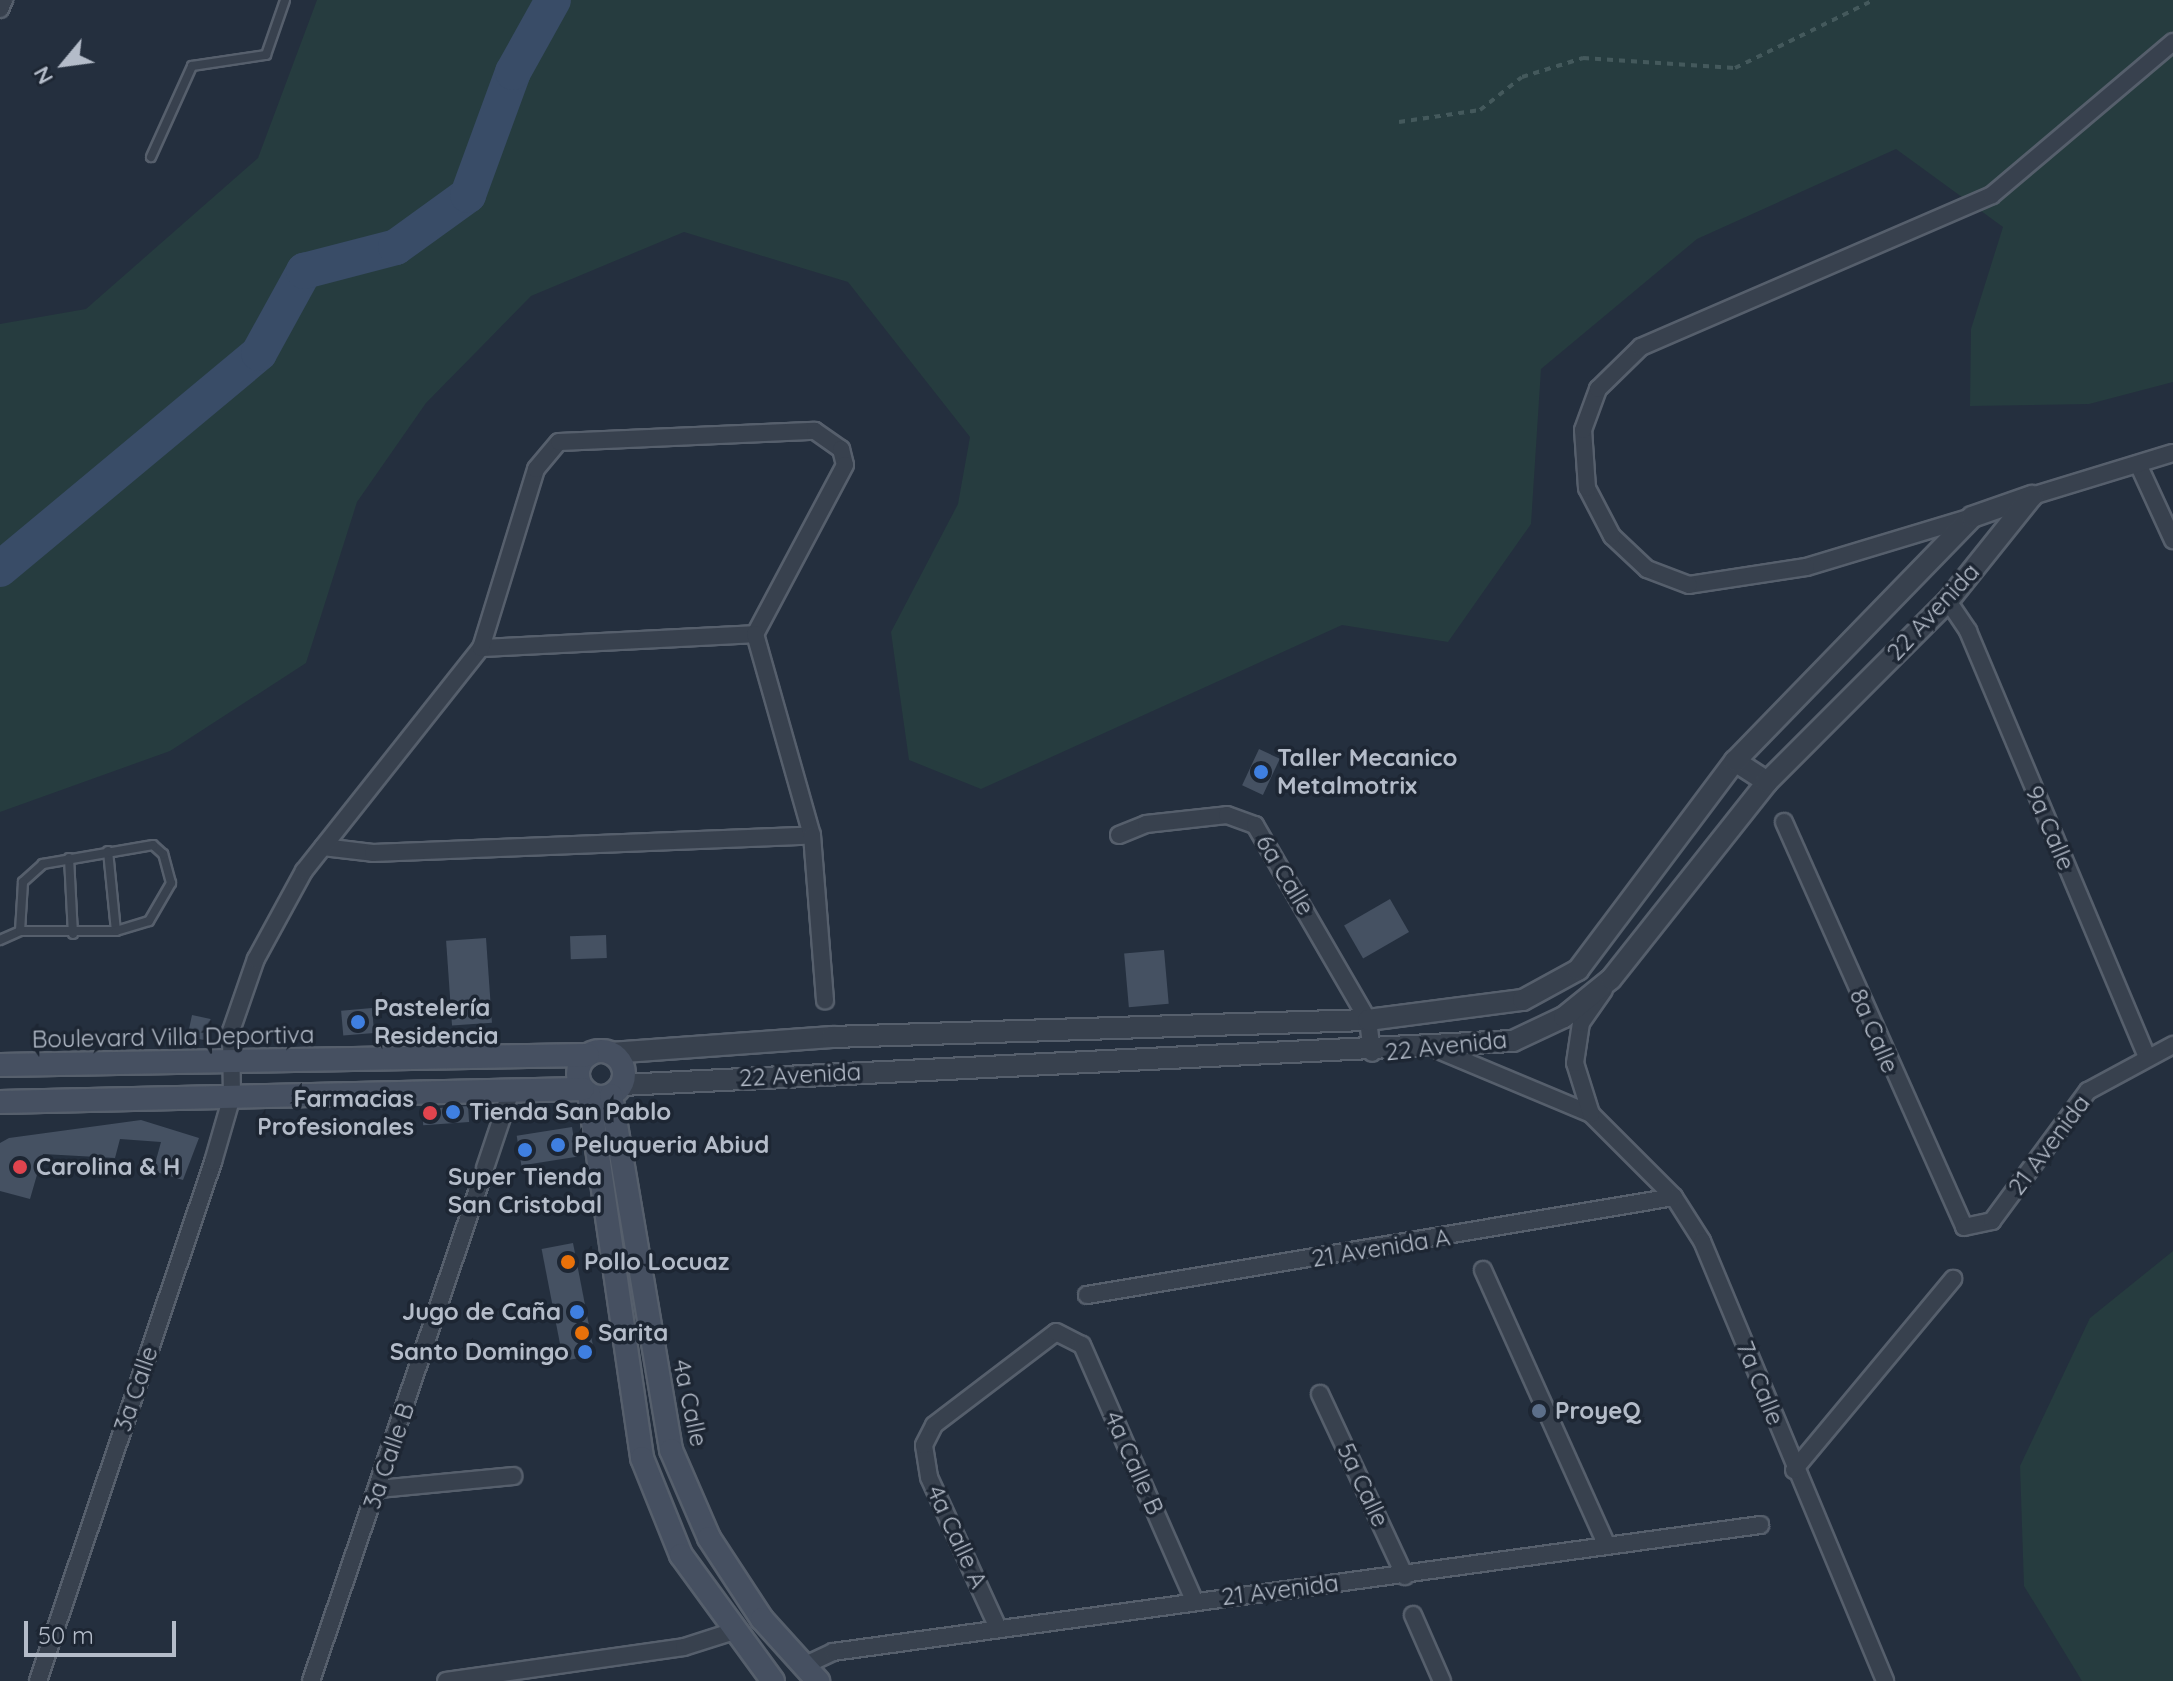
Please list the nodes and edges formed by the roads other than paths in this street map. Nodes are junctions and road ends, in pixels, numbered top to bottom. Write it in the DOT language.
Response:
graph roads {
  1 [pos="4,0"];
  2 [pos="285,0"];
  3 [pos="0,9"];
  4 [pos="2173,42"];
  5 [pos="151,157"];
  6 [pos="2173,453"];
  7 [pos="2138,464"];
  8 [pos="2032,496"];
  9 [pos="1972,517"];
  10 [pos="2173,540"];
  11 [pos="1948,601"];
  12 [pos="755,634"];
  13 [pos="481,648"];
  14 [pos="1735,761"];
  15 [pos="1767,782"];
  16 [pos="1784,822"];
  17 [pos="812,835"];
  18 [pos="1119,835"];
  19 [pos="323,847"];
  20 [pos="108,851"];
  21 [pos="69,858"];
  22 [pos="20,931"];
  23 [pos="116,931"];
  24 [pos="73,934"];
  25 [pos="0,940"];
  26 [pos="1611,979"];
  27 [pos="825,1000"];
  28 [pos="1368,1020"];
  29 [pos="832,1037"];
  30 [pos="2173,1045"];
  31 [pos="1438,1050"];
  32 [pos="1372,1053"];
  33 [pos="599,1054"];
  34 [pos="2147,1057"];
  35 [pos="226,1063"];
  36 [pos="0,1065"];
  37 [pos="832,1073"];
  38 [pos="512,1088"];
  39 [pos="602,1091"];
  40 [pos="232,1096"];
  41 [pos="0,1102"];
  42 [pos="1591,1114"];
  43 [pos="1674,1197"];
  44 [pos="1974,1229"];
  45 [pos="1483,1270"];
  46 [pos="1953,1279"];
  47 [pos="1087,1295"];
  48 [pos="1066,1332"];
  49 [pos="1320,1394"];
  50 [pos="1794,1470"];
  51 [pos="513,1476"];
  52 [pos="379,1489"];
  53 [pos="1760,1525"];
  54 [pos="1605,1542"];
  55 [pos="1405,1576"];
  56 [pos="1194,1600"];
  57 [pos="1413,1615"];
  58 [pos="998,1628"];
  59 [pos="731,1632"];
  60 [pos="810,1674"];
  61 [pos="38,1681"];
  62 [pos="311,1681"];
  63 [pos="446,1681"];
  64 [pos="773,1681"];
  65 [pos="1442,1681"];
  66 [pos="1885,1681"];
  1 -- 3 [label="street"];
  2 -- 5 [label="lane"];
  4 -- 9 [label="street"];
  6 -- 7 [label="street"];
  7 -- 8 [label="street"];
  7 -- 10 [label="street"];
  8 -- 9 [label="street"];
  8 -- 11 [label="street, 22 Avenida"];
  9 -- 14 [label="street, 22 Avenida"];
  11 -- 15 [label="street, 22 Avenida"];
  11 -- 34 [label="street, 9a Calle"];
  12 -- 13 [label="street"];
  12 -- 13 [label="street"];
  12 -- 17 [label="street"];
  13 -- 19 [label="street"];
  14 -- 15 [label="street"];
  14 -- 28 [label="street, 22 Avenida"];
  15 -- 26 [label="street, 22 Avenida"];
  16 -- 44 [label="street, 8a Calle"];
  17 -- 19 [label="street"];
  17 -- 27 [label="street"];
  18 -- 28 [label="street, 6a Calle"];
  19 -- 35 [label="street"];
  20 -- 21 [label="lane"];
  20 -- 23 [label="lane"];
  20 -- 23 [label="lane"];
  21 -- 22 [label="lane"];
  21 -- 24 [label="lane"];
  22 -- 24 [label="lane"];
  22 -- 25 [label="lane"];
  23 -- 24 [label="lane"];
  26 -- 31 [label="street, 22 Avenida"];
  26 -- 42 [label="street, 7a Calle"];
  28 -- 29 [label="street, 22 Avenida"];
  28 -- 32 [label="street, 6a Calle"];
  29 -- 33 [label="street, 22 Avenida"];
  29 -- 37 [label="street"];
  30 -- 34 [label="street, 21 Avenida"];
  31 -- 32 [label="street, 22 Avenida"];
  31 -- 42 [label="street, 7a Calle"];
  32 -- 37 [label="street, 22 Avenida"];
  33 -- 35 [label="main road, Boulevard Villa Deportiva"];
  33 -- 39 [label="main road"];
  33 -- 39 [label="main road"];
  34 -- 44 [label="street, 21 Avenida"];
  35 -- 36 [label="main road, Boulevard Villa Deportiva"];
  35 -- 40 [label="street"];
  37 -- 39 [label="street, 22 Avenida"];
  38 -- 39 [label="main road"];
  38 -- 40 [label="main road"];
  38 -- 52 [label="street, 3a Calle B"];
  39 -- 59 [label="main road"];
  39 -- 60 [label="main road, 4a Calle"];
  40 -- 41 [label="main road"];
  40 -- 61 [label="street, 3a Calle"];
  42 -- 43 [label="street, 7a Calle"];
  43 -- 47 [label="street, 21 Avenida A"];
  43 -- 50 [label="street, 7a Calle"];
  45 -- 54 [label="street"];
  46 -- 50 [label="street"];
  48 -- 56 [label="street, 4a Calle B"];
  48 -- 58 [label="street, 4a Calle A"];
  49 -- 55 [label="street, 5a Calle"];
  50 -- 66 [label="street, 7a Calle"];
  51 -- 52 [label="street"];
  52 -- 62 [label="street, 3a Calle B"];
  53 -- 54 [label="street, 21 Avenida"];
  54 -- 55 [label="street, 21 Avenida"];
  55 -- 56 [label="street, 21 Avenida"];
  56 -- 58 [label="street, 21 Avenida"];
  57 -- 65 [label="street"];
  58 -- 60 [label="street, 21 Avenida"];
  59 -- 63 [label="street"];
  59 -- 64 [label="main road"];
}
